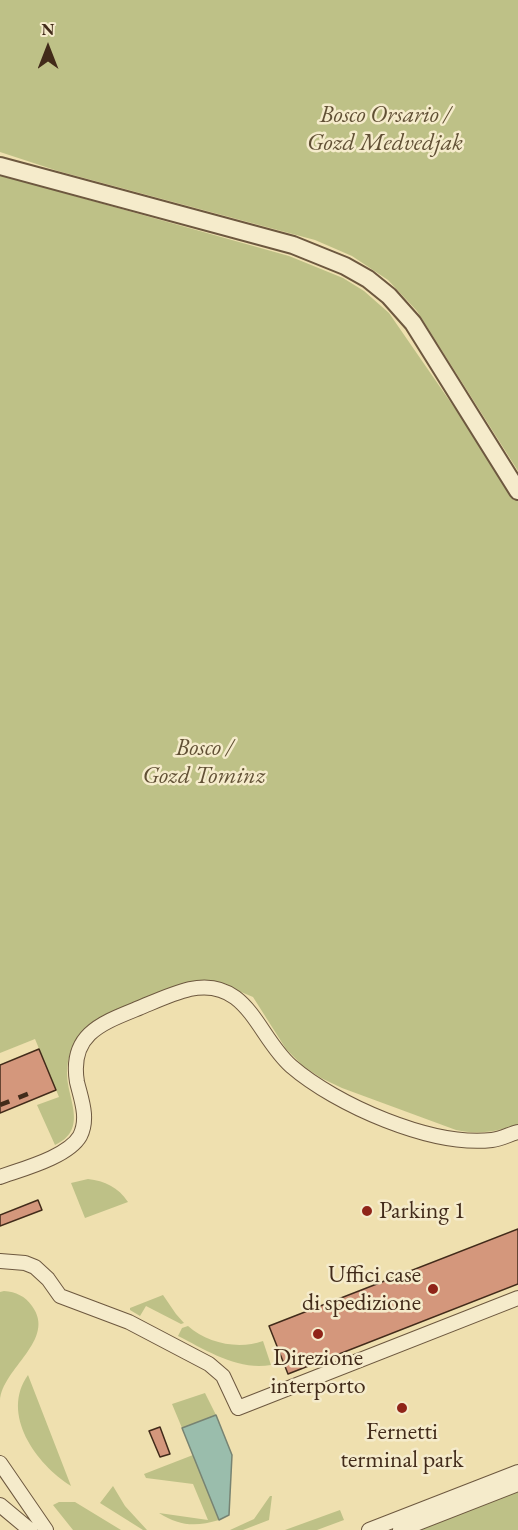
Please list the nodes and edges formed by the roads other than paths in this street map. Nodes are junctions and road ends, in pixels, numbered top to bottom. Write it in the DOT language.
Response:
graph roads {
  1 [pos="0,166"];
  2 [pos="518,491"];
  3 [pos="518,1132"];
  4 [pos="0,1177"];
  5 [pos="0,1261"];
  6 [pos="518,1298"];
  7 [pos="0,1463"];
  8 [pos="518,1472"];
  9 [pos="518,1484"];
  10 [pos="0,1505"];
  11 [pos="30,1530"];
  12 [pos="46,1530"];
  13 [pos="369,1530"];
  14 [pos="400,1530"];
  1 -- 2 [label="street"];
  3 -- 4 [label="street"];
  5 -- 6 [label="street"];
  7 -- 12 [label="street"];
  8 -- 13 [label="street"];
  9 -- 14 [label="street"];
  10 -- 11 [label="street"];
}
